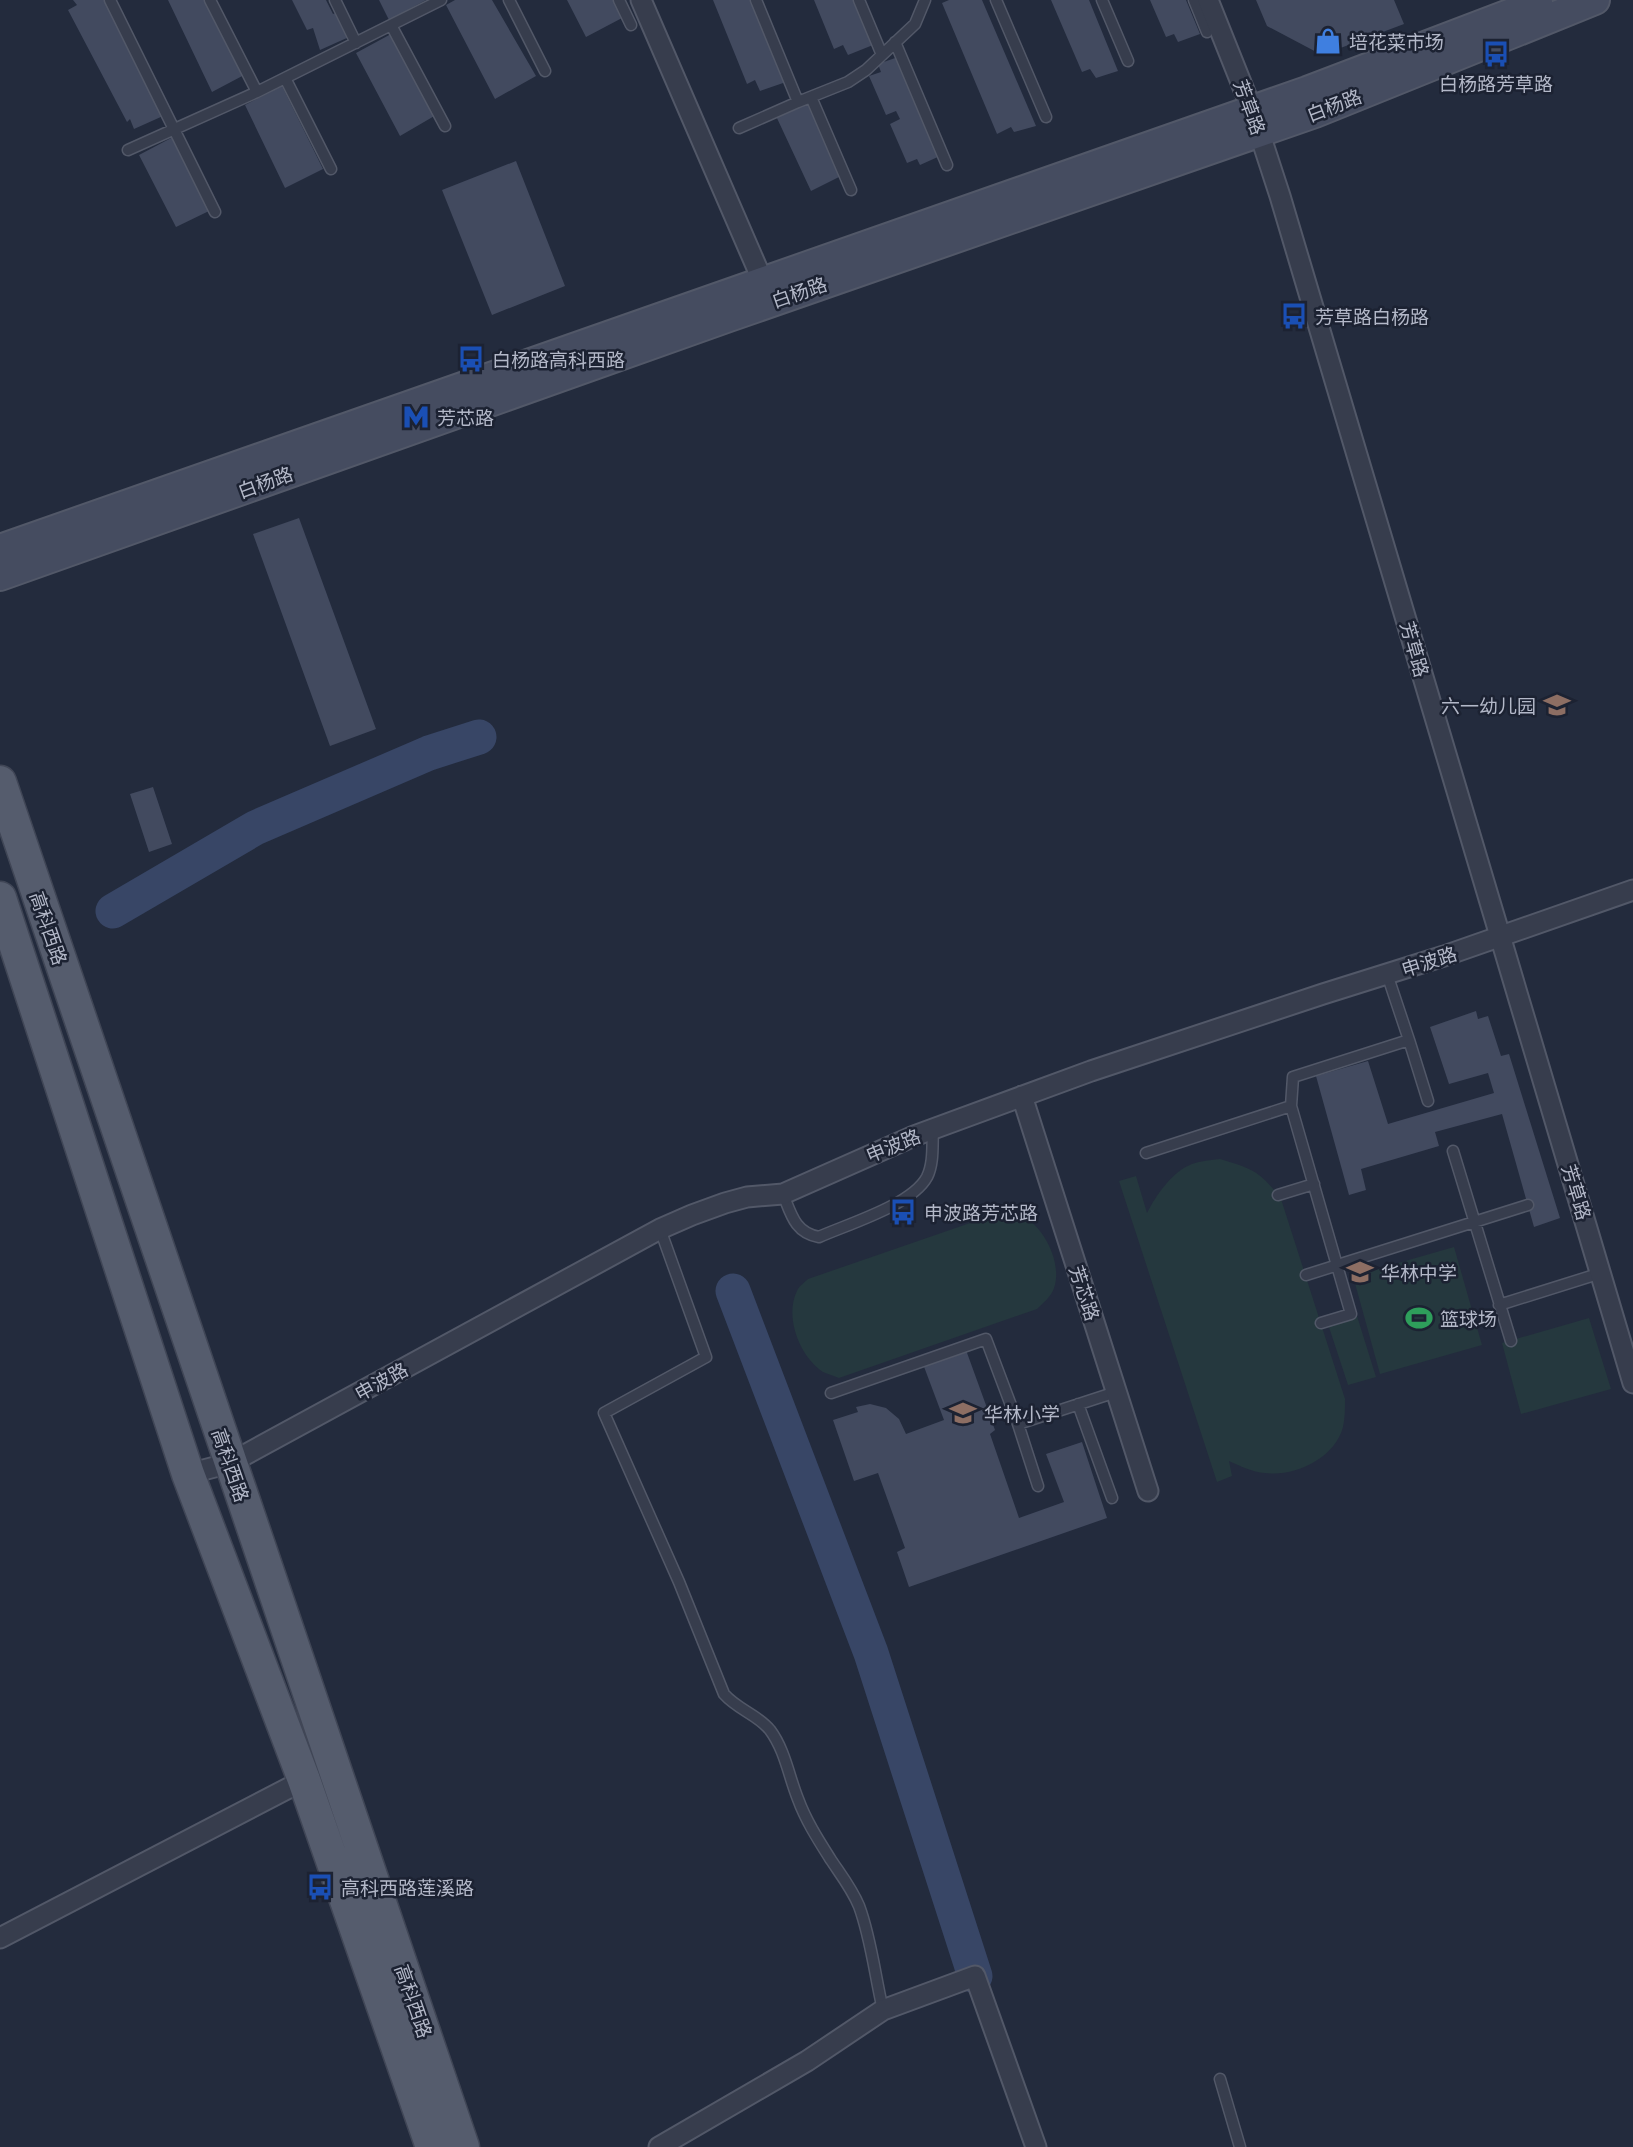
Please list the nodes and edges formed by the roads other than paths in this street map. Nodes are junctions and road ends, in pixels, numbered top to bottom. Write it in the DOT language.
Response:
graph roads {
  1 [pos="110,0"];
  2 [pos="210,0"];
  3 [pos="335,0"];
  4 [pos="441,0"];
  5 [pos="509,0"];
  6 [pos="619,0"];
  7 [pos="641,0"];
  8 [pos="755,0"];
  9 [pos="859,0"];
  10 [pos="925,0"];
  11 [pos="996,0"];
  12 [pos="1102,0"];
  13 [pos="1194,0"];
  14 [pos="1208,0"];
  15 [pos="1546,0"];
  16 [pos="1595,0"];
  17 [pos="391,25"];
  18 [pos="631,26"];
  19 [pos="1207,32"];
  20 [pos="895,42"];
  21 [pos="356,43"];
  22 [pos="882,55"];
  23 [pos="1128,61"];
  24 [pos="545,71"];
  25 [pos="285,78"];
  26 [pos="257,92"];
  27 [pos="811,96"];
  28 [pos="798,102"];
  29 [pos="1046,117"];
  30 [pos="1256,121"];
  31 [pos="445,126"];
  32 [pos="739,128"];
  33 [pos="175,129"];
  34 [pos="128,150"];
  35 [pos="947,165"];
  36 [pos="331,169"];
  37 [pos="851,190"];
  38 [pos="215,212"];
  39 [pos="767,291"];
  40 [pos="0,549"];
  41 [pos="0,576"];
  42 [pos="0,782"];
  43 [pos="1633,890"];
  44 [pos="0,898"];
  45 [pos="1500,938"];
  46 [pos="1387,974"];
  47 [pos="1409,1040"];
  48 [pos="1022,1096"];
  49 [pos="1428,1101"];
  50 [pos="1291,1106"];
  51 [pos="933,1129"];
  52 [pos="1453,1151"];
  53 [pos="1146,1153"];
  54 [pos="1314,1184"];
  55 [pos="783,1194"];
  56 [pos="1278,1195"];
  57 [pos="1528,1205"];
  58 [pos="1473,1222"];
  59 [pos="660,1229"];
  60 [pos="1337,1265"];
  61 [pos="1601,1272"];
  62 [pos="1306,1275"];
  63 [pos="1499,1305"];
  64 [pos="1321,1323"];
  65 [pos="1511,1340"];
  66 [pos="1633,1383"];
  67 [pos="1116,1392"];
  68 [pos="831,1393"];
  69 [pos="1078,1404"];
  70 [pos="1018,1424"];
  71 [pos="230,1463"];
  72 [pos="188,1474"];
  73 [pos="1038,1486"];
  74 [pos="1148,1491"];
  75 [pos="1112,1498"];
  76 [pos="304,1780"];
  77 [pos="0,1938"];
  78 [pos="883,2010"];
  79 [pos="1220,2079"];
  80 [pos="432,2147"];
  81 [pos="463,2147"];
  82 [pos="659,2147"];
  83 [pos="1036,2147"];
  84 [pos="1240,2147"];
  1 -- 33 [label="lane"];
  2 -- 26 [label="lane"];
  3 -- 21 [label="lane"];
  4 -- 17 [label="lane"];
  5 -- 24 [label="lane"];
  6 -- 18 [label="lane"];
  7 -- 39 [label="street"];
  8 -- 28 [label="lane"];
  9 -- 22 [label="lane"];
  10 -- 20 [label="lane"];
  11 -- 29 [label="lane"];
  12 -- 23 [label="lane"];
  13 -- 19 [label="lane"];
  14 -- 30 [label="street, 芳草路"];
  15 -- 30 [label="main road, 白杨路"];
  16 -- 30 [label="main road, 白杨路"];
  17 -- 21 [label="lane"];
  17 -- 31 [label="lane"];
  20 -- 22 [label="lane"];
  20 -- 35 [label="lane"];
  21 -- 25 [label="lane"];
  22 -- 27 [label="lane"];
  25 -- 26 [label="lane"];
  25 -- 36 [label="lane"];
  26 -- 33 [label="lane"];
  27 -- 28 [label="lane"];
  27 -- 37 [label="lane"];
  28 -- 32 [label="lane"];
  30 -- 39 [label="main road, 白杨路"];
  30 -- 45 [label="street, 芳草路"];
  33 -- 34 [label="lane"];
  33 -- 38 [label="lane"];
  39 -- 40 [label="main road, 白杨路"];
  39 -- 41 [label="main road, 白杨路"];
  42 -- 71 [label="main road, 高科西路"];
  43 -- 45 [label="street, 申波路"];
  44 -- 72 [label="main road, 高科西路"];
  45 -- 46 [label="street, 申波路"];
  45 -- 61 [label="street, 芳草路"];
  46 -- 47 [label="lane"];
  46 -- 48 [label="street, 申波路"];
  47 -- 49 [label="lane"];
  47 -- 50 [label="lane"];
  48 -- 51 [label="street, 申波路"];
  48 -- 67 [label="street, 芳芯路"];
  50 -- 53 [label="lane"];
  50 -- 54 [label="lane"];
  51 -- 55 [label="street, 申波路"];
  51 -- 55 [label="lane"];
  52 -- 58 [label="lane"];
  54 -- 56 [label="lane"];
  54 -- 60 [label="lane"];
  55 -- 59 [label="street, 申波路"];
  57 -- 58 [label="lane"];
  58 -- 60 [label="lane"];
  58 -- 63 [label="lane"];
  59 -- 71 [label="street, 申波路"];
  59 -- 78 [label="lane"];
  60 -- 62 [label="lane"];
  60 -- 64 [label="lane"];
  61 -- 63 [label="lane"];
  61 -- 66 [label="street, 芳草路"];
  63 -- 65 [label="lane"];
  67 -- 69 [label="lane"];
  67 -- 74 [label="street, 芳芯路"];
  68 -- 70 [label="lane"];
  69 -- 70 [label="lane"];
  69 -- 75 [label="lane"];
  70 -- 73 [label="lane"];
  71 -- 72 [label="street, 申波路"];
  71 -- 81 [label="main road, 高科西路"];
  72 -- 76 [label="main road, 高科西路"];
  76 -- 77 [label="street"];
  76 -- 80 [label="main road, 高科西路"];
  78 -- 82 [label="street"];
  78 -- 83 [label="street"];
  79 -- 84 [label="lane"];
}
